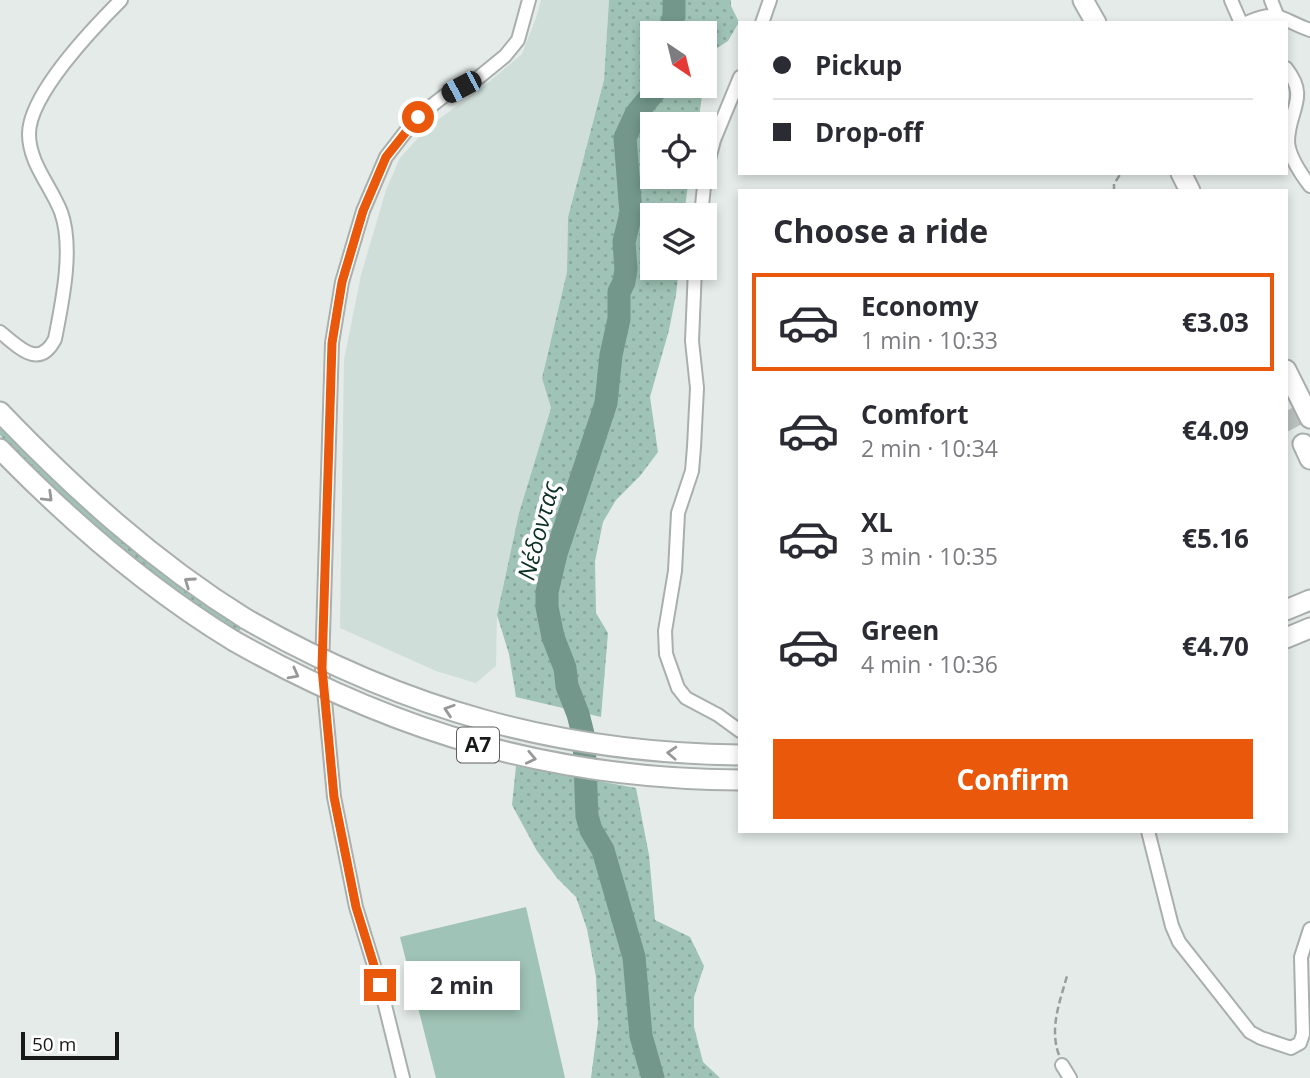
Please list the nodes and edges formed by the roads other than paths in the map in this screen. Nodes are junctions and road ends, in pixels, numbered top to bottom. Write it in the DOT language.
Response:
graph roads {
  1 [pos="121,0"];
  2 [pos="529,0"];
  3 [pos="770,0"];
  4 [pos="1083,0"];
  5 [pos="1231,0"];
  6 [pos="1271,0"];
  7 [pos="1277,15"];
  8 [pos="763,21"];
  9 [pos="1095,21"];
  10 [pos="1242,21"];
  11 [pos="1249,21"];
  12 [pos="1310,30"];
  13 [pos="1288,70"];
  14 [pos="738,82"];
  15 [pos="1307,91"];
  16 [pos="717,133"];
  17 [pos="1310,186"];
  18 [pos="695,280"];
  19 [pos="0,332"];
  20 [pos="1288,374"];
  21 [pos="0,412"];
  22 [pos="1310,418"];
  23 [pos="0,449"];
  24 [pos="1310,600"];
  25 [pos="1288,609"];
  26 [pos="1310,628"];
  27 [pos="1288,637"];
  28 [pos="738,730"];
  29 [pos="738,755"];
  30 [pos="738,780"];
  31 [pos="1149,833"];
  32 [pos="1310,929"];
  33 [pos="1062,1065"];
  34 [pos="403,1078"];
  35 [pos="1070,1078"];
  1 -- 19 [label="street"];
  2 -- 34 [label="street"];
  3 -- 8 [label="street"];
  4 -- 9 [label="highway"];
  5 -- 10 [label="street"];
  6 -- 7 [label="street"];
  7 -- 11 [label="street"];
  7 -- 12 [label="street"];
  13 -- 15 [label="street"];
  14 -- 16 [label="street"];
  15 -- 17 [label="street"];
  18 -- 28 [label="street"];
  20 -- 22 [label="highway"];
  29 -- 21 [label="highway, Α7, one-way, bridge"];
  23 -- 30 [label="highway, Α7, one-way, bridge"];
  24 -- 25 [label="highway"];
  26 -- 27 [label="highway"];
  31 -- 32 [label="street"];
  33 -- 35 [label="street"];
}
